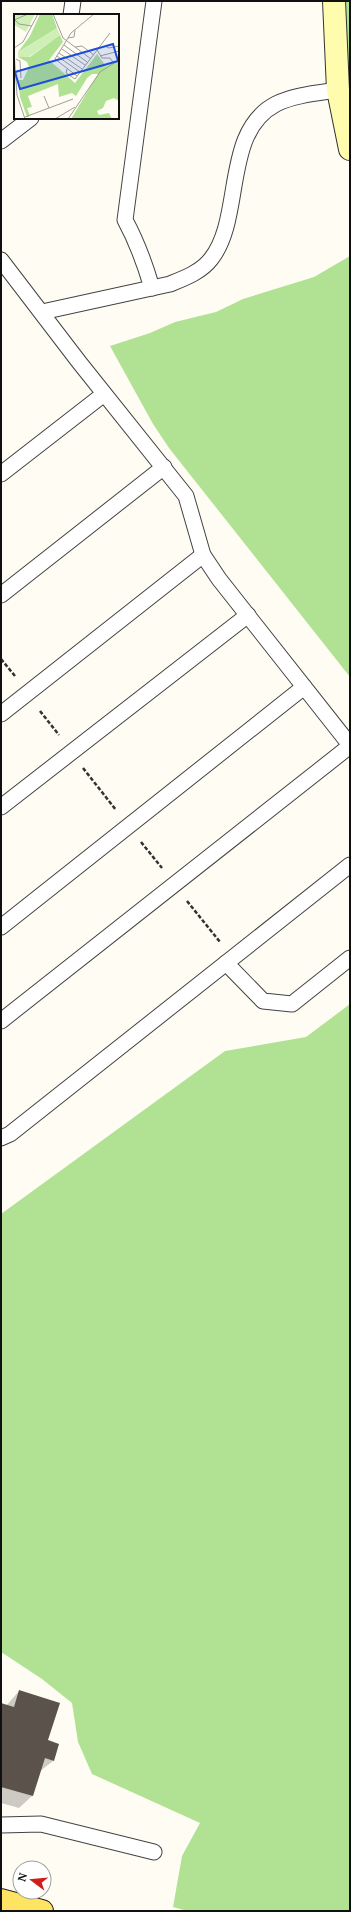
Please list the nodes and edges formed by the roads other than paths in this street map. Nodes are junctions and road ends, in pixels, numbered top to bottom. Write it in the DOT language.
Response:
graph roads {
  1 [pos="73,1"];
  2 [pos="154,1"];
  3 [pos="334,1"];
  4 [pos="71,14"];
  5 [pos="338,90"];
  6 [pos="30,119"];
  7 [pos="1,141"];
  8 [pos="350,149"];
  9 [pos="1,260"];
  10 [pos="152,288"];
  11 [pos="42,312"];
  12 [pos="104,394"];
  13 [pos="164,467"];
  14 [pos="1,474"];
  15 [pos="203,555"];
  16 [pos="1,595"];
  17 [pos="248,615"];
  18 [pos="304,687"];
  19 [pos="1,714"];
  20 [pos="350,746"];
  21 [pos="1,807"];
  22 [pos="350,865"];
  23 [pos="1,927"];
  24 [pos="350,958"];
  25 [pos="226,963"];
  26 [pos="1,1021"];
  27 [pos="1,1138"];
  28 [pos="1,1825"];
  29 [pos="154,1852"];
  30 [pos="1,1900"];
  31 [pos="42,1911"];
  1 -- 4 [label="lane"];
  2 -- 10 [label="lane"];
  3 -- 5 [label="street"];
  5 -- 8 [label="street"];
  5 -- 10 [label="lane"];
  6 -- 7 [label="lane"];
  9 -- 11 [label="lane"];
  10 -- 11 [label="lane"];
  11 -- 12 [label="lane"];
  12 -- 13 [label="lane"];
  12 -- 14 [label="lane"];
  13 -- 15 [label="lane"];
  13 -- 16 [label="lane"];
  15 -- 17 [label="lane"];
  15 -- 19 [label="lane"];
  17 -- 18 [label="lane"];
  17 -- 21 [label="lane"];
  18 -- 20 [label="lane"];
  18 -- 23 [label="lane"];
  20 -- 26 [label="lane"];
  22 -- 25 [label="lane"];
  24 -- 25 [label="lane"];
  25 -- 27 [label="lane"];
  28 -- 29 [label="lane"];
  30 -- 31 [label="main road"];
}
